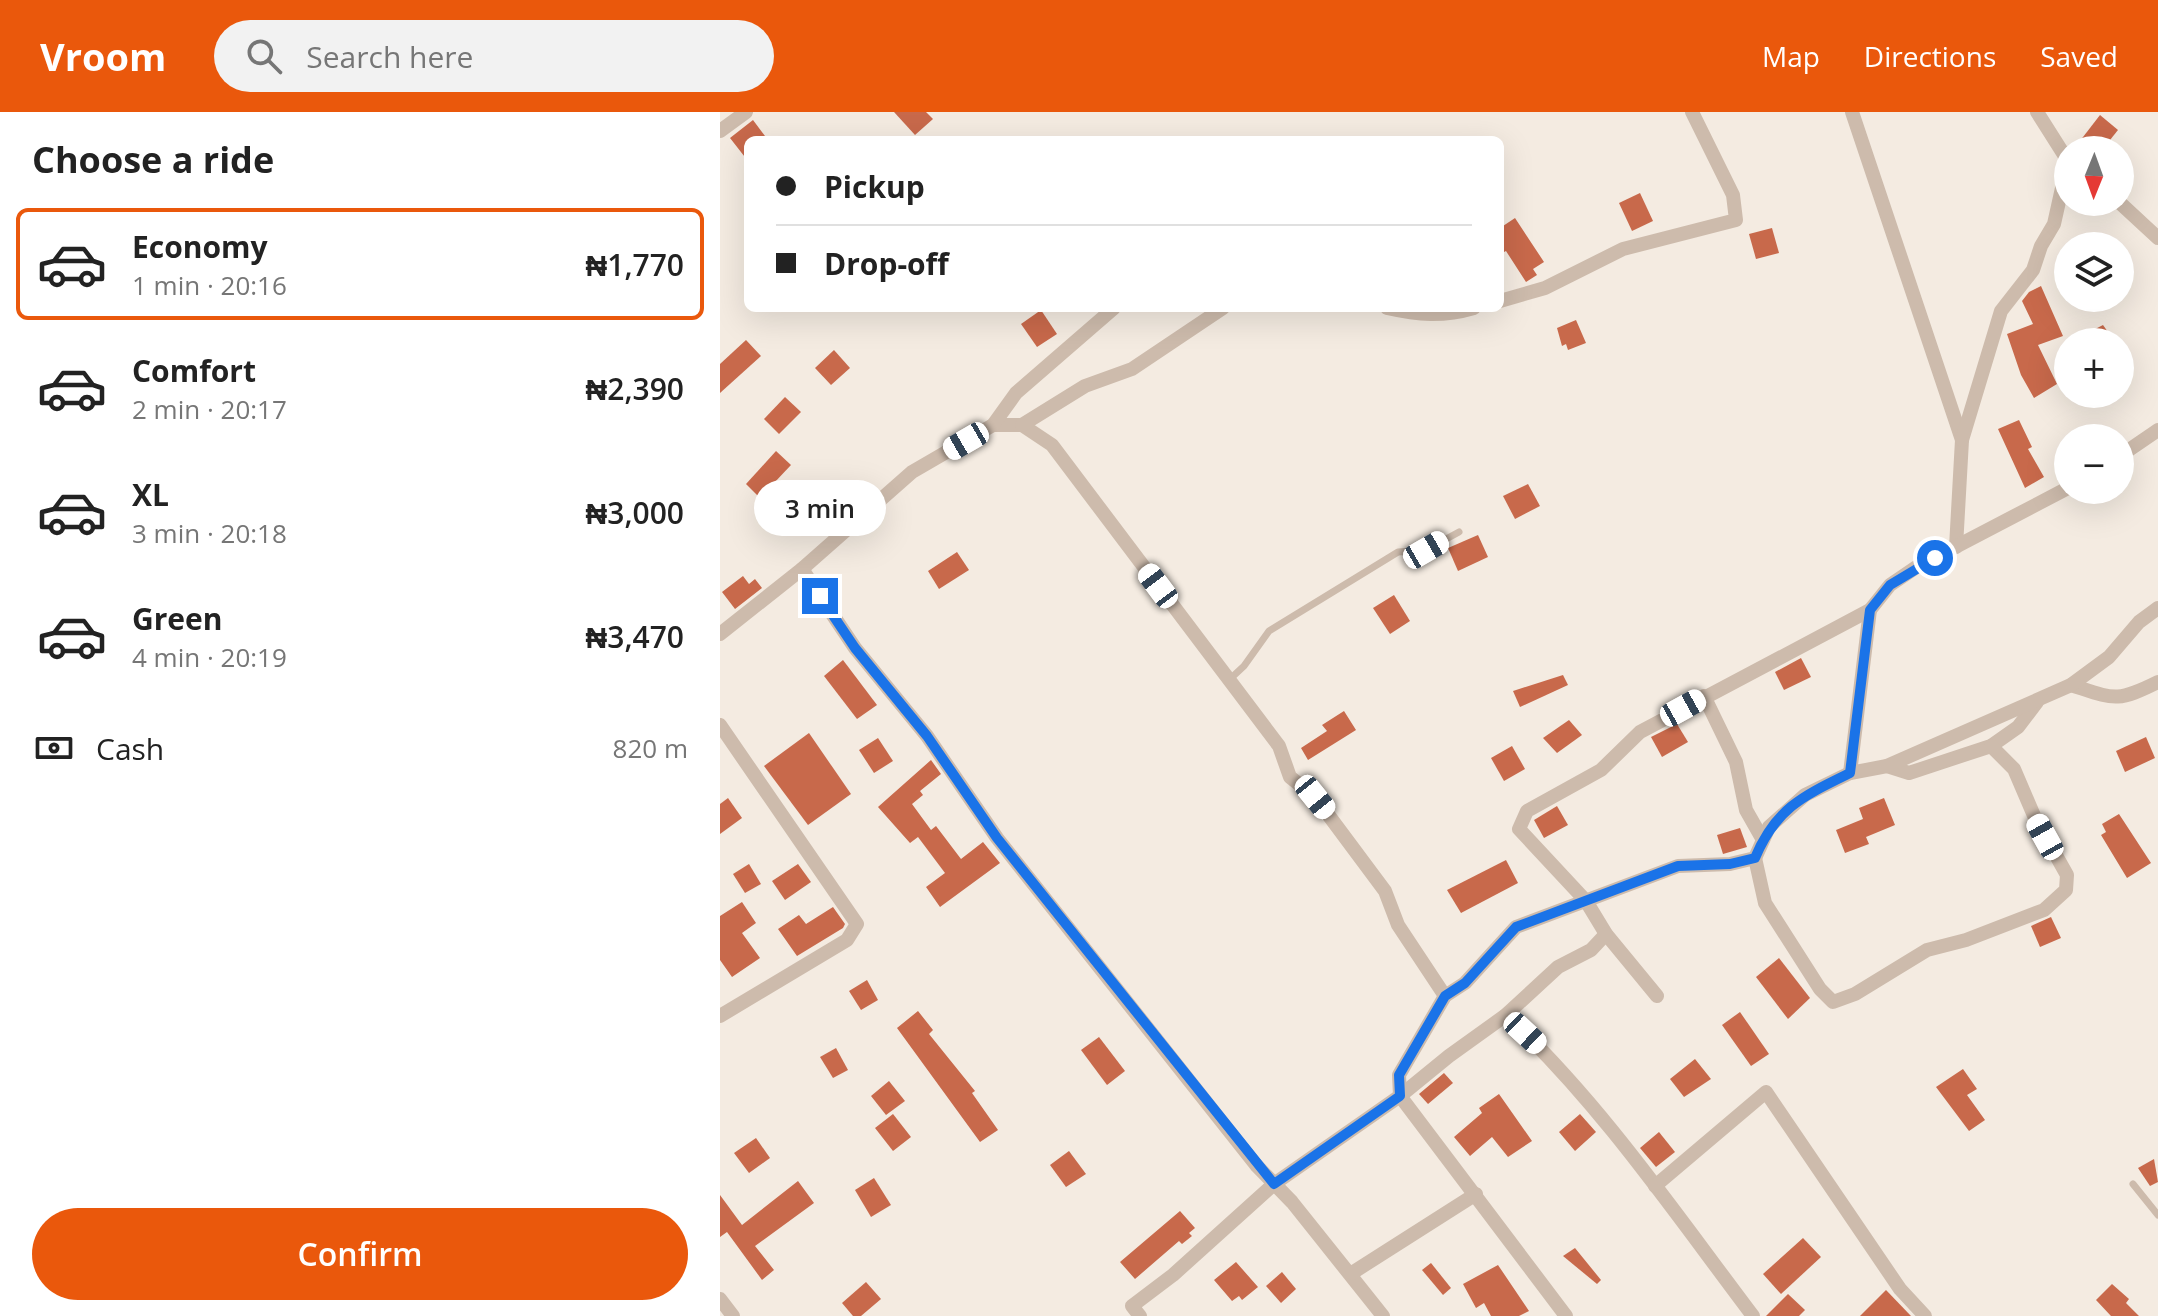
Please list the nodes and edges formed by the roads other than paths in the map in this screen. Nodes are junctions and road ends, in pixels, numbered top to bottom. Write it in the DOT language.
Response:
graph roads {
  1 [pos="746,112"];
  2 [pos="1692,112"];
  3 [pos="1852,112"];
  4 [pos="2037,112"];
  5 [pos="720,131"];
  6 [pos="2054,139"];
  7 [pos="2056,216"];
  8 [pos="2134,216"];
  9 [pos="2158,238"];
  10 [pos="1504,300"];
  11 [pos="1109,312"];
  12 [pos="1217,312"];
  13 [pos="1404,312"];
  14 [pos="1461,312"];
  15 [pos="993,425"];
  16 [pos="1022,425"];
  17 [pos="2158,430"];
  18 [pos="1962,440"];
  19 [pos="2134,446"];
  20 [pos="2054,495"];
  21 [pos="1459,532"];
  22 [pos="1956,547"];
  23 [pos="802,569"];
  24 [pos="2158,608"];
  25 [pos="1870,610"];
  26 [pos="720,634"];
  27 [pos="1229,680"];
  28 [pos="2158,682"];
  29 [pos="2071,685"];
  30 [pos="1704,696"];
  31 [pos="2039,699"];
  32 [pos="720,725"];
  33 [pos="1991,746"];
  34 [pos="1887,766"];
  35 [pos="1850,773"];
  36 [pos="1763,840"];
  37 [pos="1755,858"];
  38 [pos="1586,901"];
  39 [pos="1606,934"];
  40 [pos="1445,996"];
  41 [pos="1657,996"];
  42 [pos="1506,1015"];
  43 [pos="720,1016"];
  44 [pos="1400,1096"];
  45 [pos="1274,1184"];
  46 [pos="2133,1184"];
  47 [pos="1655,1186"];
  48 [pos="1476,1194"];
  49 [pos="2158,1215"];
  50 [pos="1352,1273"];
  51 [pos="720,1299"];
  52 [pos="733,1316"];
  53 [pos="1140,1316"];
  54 [pos="1383,1316"];
  55 [pos="1566,1316"];
  56 [pos="1753,1316"];
  57 [pos="1925,1316"];
  1 -- 5 [label="street"];
  2 -- 10 [label="street"];
  3 -- 18 [label="street"];
  4 -- 6 [label="street"];
  7 -- 18 [label="street"];
  8 -- 9 [label="street"];
  11 -- 15 [label="street"];
  12 -- 16 [label="street"];
  13 -- 14 [label="street"];
  15 -- 16 [label="street"];
  15 -- 23 [label="street"];
  16 -- 27 [label="street"];
  17 -- 19 [label="street"];
  18 -- 22 [label="street"];
  20 -- 22 [label="street"];
  21 -- 27 [label="lane"];
  22 -- 25 [label="street"];
  23 -- 26 [label="street"];
  23 -- 45 [label="street"];
  24 -- 29 [label="street"];
  25 -- 30 [label="street"];
  25 -- 35 [label="street"];
  27 -- 40 [label="street"];
  28 -- 29 [label="street"];
  29 -- 31 [label="street"];
  30 -- 36 [label="street"];
  30 -- 38 [label="street"];
  31 -- 33 [label="street"];
  31 -- 34 [label="street"];
  32 -- 43 [label="street"];
  33 -- 34 [label="street"];
  33 -- 37 [label="street"];
  34 -- 35 [label="street"];
  35 -- 36 [label="street"];
  36 -- 37 [label="street"];
  37 -- 38 [label="street"];
  38 -- 39 [label="street"];
  38 -- 40 [label="street"];
  39 -- 41 [label="street"];
  39 -- 42 [label="street"];
  40 -- 44 [label="street"];
  42 -- 44 [label="street"];
  42 -- 47 [label="street"];
  44 -- 45 [label="street"];
  44 -- 48 [label="street"];
  45 -- 50 [label="street"];
  45 -- 53 [label="street"];
  46 -- 49 [label="lane"];
  47 -- 56 [label="street"];
  47 -- 57 [label="street"];
  48 -- 50 [label="street"];
  48 -- 55 [label="street"];
  50 -- 54 [label="street"];
  51 -- 52 [label="street"];
}
